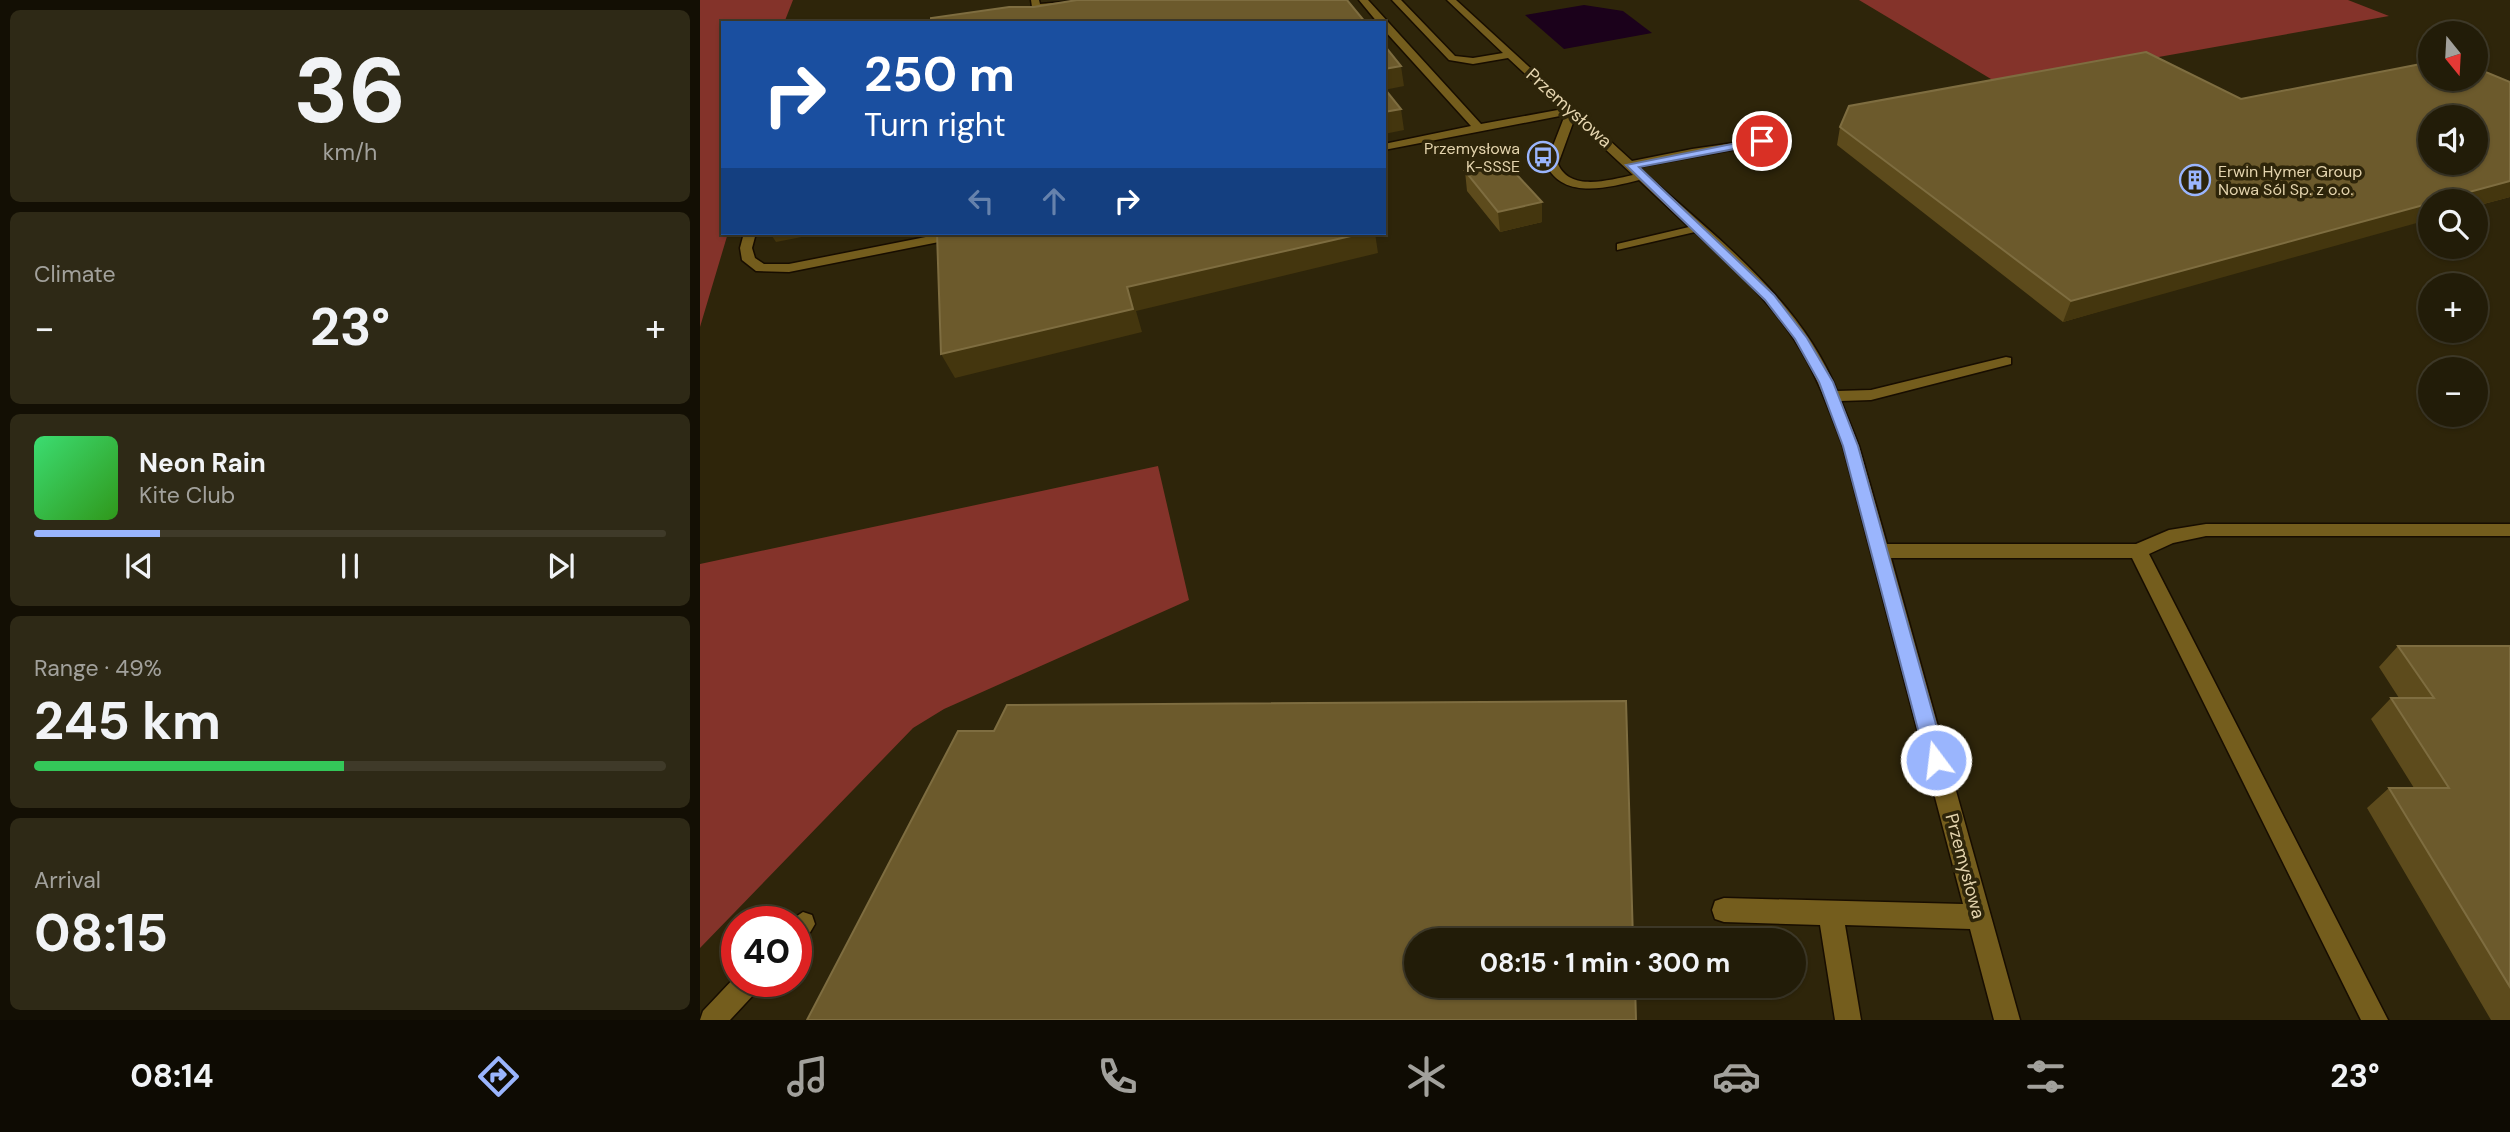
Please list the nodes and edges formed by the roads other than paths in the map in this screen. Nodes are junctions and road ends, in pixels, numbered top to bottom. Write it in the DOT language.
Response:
graph roads {
  1 [pos="1035,0"];
  2 [pos="1086,0"];
  3 [pos="1363,0"];
  4 [pos="1396,0"];
  5 [pos="1451,0"];
  6 [pos="1382,21"];
  7 [pos="1386,25"];
  8 [pos="1511,55"];
  9 [pos="1572,111"];
  10 [pos="1479,128"];
  11 [pos="1785,137"];
  12 [pos="1386,147"];
  13 [pos="1632,165"];
  14 [pos="1643,176"];
  15 [pos="1698,228"];
  16 [pos="749,235"];
  17 [pos="948,236"];
  18 [pos="1622,247"];
  19 [pos="2006,361"];
  20 [pos="1831,396"];
  21 [pos="2510,530"];
  22 [pos="1879,551"];
  23 [pos="2138,551"];
  24 [pos="1724,910"];
  25 [pos="1830,912"];
  26 [pos="1979,917"];
  27 [pos="734,997"];
  28 [pos="712,1020"];
  29 [pos="1848,1020"];
  30 [pos="2007,1020"];
  31 [pos="2375,1020"];
  1 -- 2 [label="street"];
  3 -- 6 [label="street"];
  4 -- 8 [label="street"];
  5 -- 8 [label="street, Przemysłowa"];
  7 -- 10 [label="street"];
  8 -- 9 [label="street, Przemysłowa"];
  9 -- 10 [label="street"];
  9 -- 13 [label="street, Przemysłowa"];
  9 -- 14 [label="street"];
  10 -- 12 [label="street"];
  11 -- 13 [label="street"];
  13 -- 14 [label="street, Przemysłowa"];
  14 -- 15 [label="street, Przemysłowa"];
  15 -- 18 [label="street"];
  15 -- 20 [label="street, Przemysłowa"];
  16 -- 17 [label="street"];
  19 -- 20 [label="street"];
  20 -- 22 [label="street, Przemysłowa"];
  21 -- 23 [label="street"];
  22 -- 23 [label="street"];
  22 -- 26 [label="street, Przemysłowa"];
  23 -- 31 [label="street"];
  24 -- 25 [label="street"];
  25 -- 26 [label="street"];
  25 -- 29 [label="street"];
  26 -- 30 [label="street, Przemysłowa"];
  27 -- 28 [label="street"];
}
